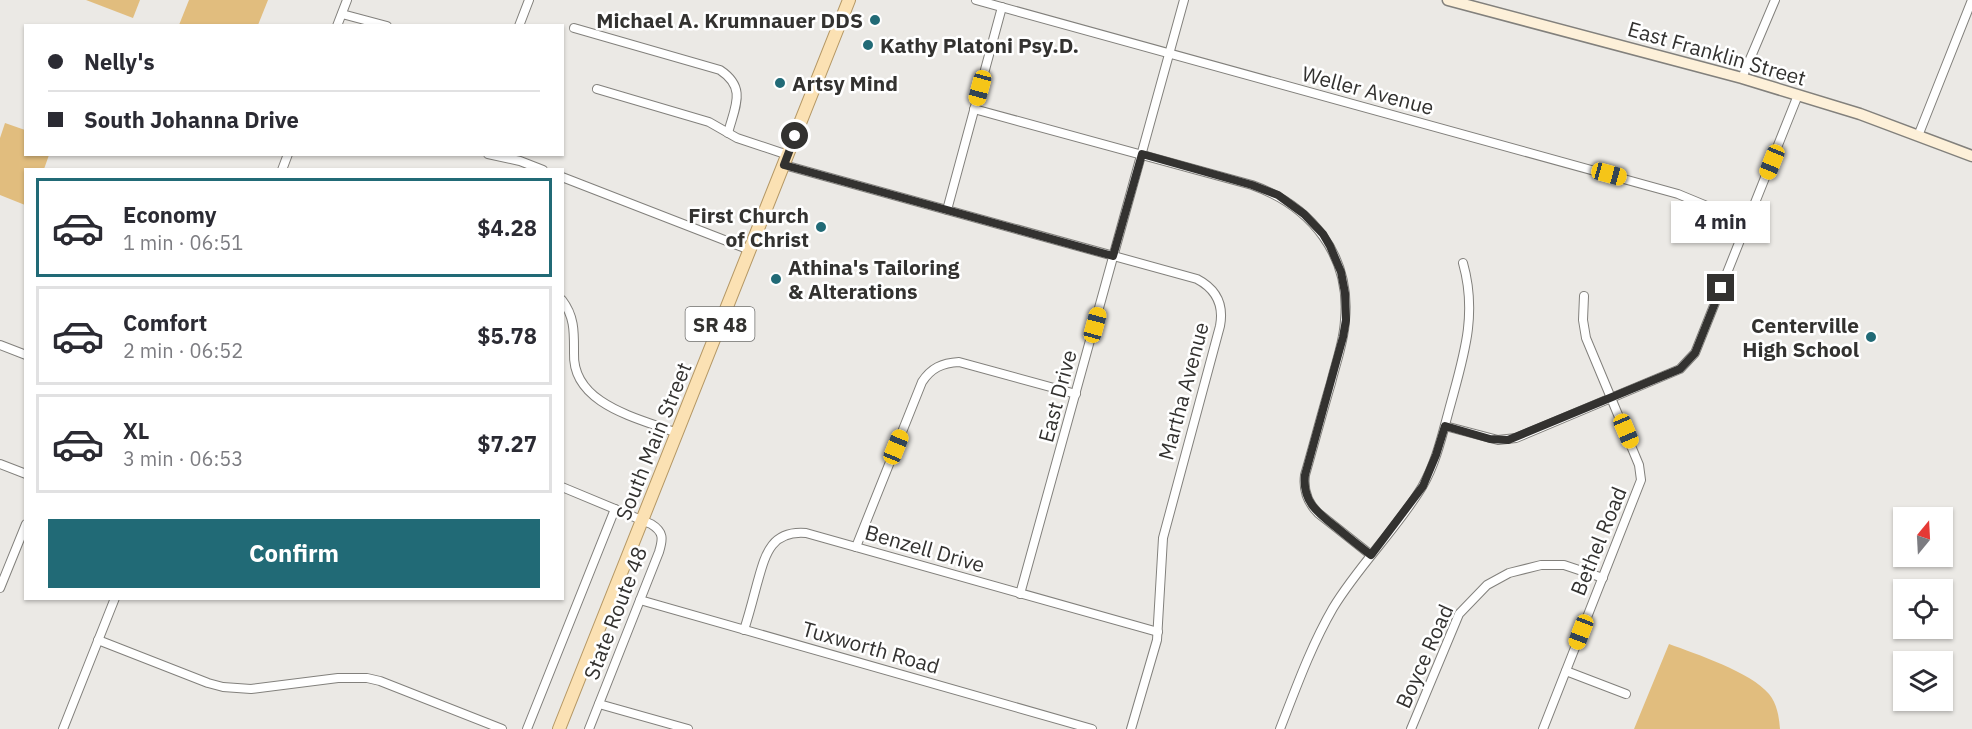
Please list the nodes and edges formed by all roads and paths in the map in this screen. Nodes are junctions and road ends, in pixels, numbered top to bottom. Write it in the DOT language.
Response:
graph roads {
  1 [pos="347,0"];
  2 [pos="529,0"];
  3 [pos="849,0"];
  4 [pos="976,0"];
  5 [pos="1184,0"];
  6 [pos="1448,0"];
  7 [pos="1775,0"];
  8 [pos="1972,0"];
  9 [pos="1002,8"];
  10 [pos="1970,11"];
  11 [pos="342,14"];
  12 [pos="339,24"];
  13 [pos="380,24"];
  14 [pos="520,24"];
  15 [pos="574,28"];
  16 [pos="1169,54"];
  17 [pos="1742,78"];
  18 [pos="597,89"];
  19 [pos="1798,95"];
  20 [pos="975,109"];
  21 [pos="728,133"];
  22 [pos="1918,136"];
  23 [pos="1142,154"];
  24 [pos="495,156"];
  25 [pos="1972,156"];
  26 [pos="786,160"];
  27 [pos="539,168"];
  28 [pos="564,178"];
  29 [pos="947,210"];
  30 [pos="1748,223"];
  31 [pos="750,250"];
  32 [pos="1113,256"];
  33 [pos="1463,263"];
  34 [pos="1584,296"];
  35 [pos="564,304"];
  36 [pos="0,345"];
  37 [pos="24,354"];
  38 [pos="1076,394"];
  39 [pos="1612,398"];
  40 [pos="1445,426"];
  41 [pos="677,434"];
  42 [pos="0,464"];
  43 [pos="24,473"];
  44 [pos="564,488"];
  45 [pos="615,509"];
  46 [pos="642,520"];
  47 [pos="24,529"];
  48 [pos="856,547"];
  49 [pos="1371,555"];
  50 [pos="1603,578"];
  51 [pos="1,585"];
  52 [pos="1020,594"];
  53 [pos="114,600"];
  54 [pos="640,600"];
  55 [pos="744,630"];
  56 [pos="1158,632"];
  57 [pos="98,640"];
  58 [pos="1566,671"];
  59 [pos="1626,694"];
  60 [pos="599,704"];
  61 [pos="63,729"];
  62 [pos="502,729"];
  63 [pos="527,729"];
  64 [pos="559,729"];
  65 [pos="589,729"];
  66 [pos="688,729"];
  67 [pos="1092,729"];
  68 [pos="1131,729"];
  69 [pos="1280,729"];
  70 [pos="1411,729"];
  71 [pos="1543,729"];
  1 -- 11 [label="street"];
  2 -- 14 [label="street"];
  3 -- 26 [label="main road, South Main Street / SR 48"];
  4 -- 9 [label="street, Weller Avenue"];
  5 -- 16 [label="street, East Drive"];
  6 -- 17 [label="street, East Franklin Street"];
  7 -- 17 [label="street"];
  8 -- 10 [label="street"];
  9 -- 16 [label="street, Weller Avenue"];
  9 -- 20 [label="street"];
  10 -- 22 [label="street"];
  11 -- 12 [label="street"];
  11 -- 13 [label="street"];
  15 -- 21 [label="street"];
  16 -- 23 [label="street, East Drive"];
  16 -- 30 [label="street, Weller Avenue"];
  17 -- 19 [label="street, East Franklin Street"];
  18 -- 21 [label="street, Martha Avenue"];
  19 -- 22 [label="street, East Franklin Street"];
  19 -- 30 [label="street"];
  20 -- 23 [label="street"];
  20 -- 29 [label="street"];
  21 -- 26 [label="street, Martha Avenue"];
  22 -- 25 [label="street, East Franklin Street"];
  23 -- 32 [label="street, East Drive"];
  23 -- 49 [label="street"];
  24 -- 27 [label="street"];
  26 -- 29 [label="street, Martha Avenue"];
  26 -- 31 [label="main road, South Main Street / SR 48"];
  28 -- 31 [label="street"];
  29 -- 32 [label="street, Martha Avenue"];
  30 -- 39 [label="street"];
  31 -- 41 [label="main road, South Main Street / SR 48"];
  32 -- 38 [label="street, East Drive"];
  32 -- 56 [label="street, Martha Avenue"];
  33 -- 40 [label="street"];
  34 -- 39 [label="street, Bethel Road"];
  35 -- 41 [label="street"];
  36 -- 37 [label="street"];
  38 -- 48 [label="street"];
  38 -- 52 [label="street, East Drive"];
  39 -- 40 [label="street"];
  39 -- 50 [label="street, Bethel Road"];
  40 -- 49 [label="street"];
  41 -- 46 [label="main road, South Main Street / SR 48"];
  42 -- 43 [label="street"];
  44 -- 45 [label="street, State Route 48"];
  45 -- 46 [label="street, State Route 48"];
  45 -- 63 [label="street, South Main Street"];
  46 -- 54 [label="street, State Route 48"];
  46 -- 64 [label="main road, South Main Street / SR 48"];
  47 -- 51 [label="street"];
  48 -- 52 [label="street, Benzell Drive"];
  48 -- 55 [label="street, Benzell Drive"];
  49 -- 69 [label="street"];
  50 -- 58 [label="street, Bethel Road"];
  50 -- 70 [label="street, Boyce Road"];
  52 -- 56 [label="street, Benzell Drive"];
  53 -- 57 [label="street"];
  54 -- 55 [label="street, Tuxworth Road"];
  54 -- 60 [label="street, State Route 48"];
  55 -- 67 [label="street, Tuxworth Road"];
  56 -- 68 [label="street, Martha Avenue"];
  57 -- 61 [label="street"];
  57 -- 62 [label="street"];
  58 -- 59 [label="street"];
  58 -- 71 [label="street, Bethel Road"];
  60 -- 65 [label="street, State Route 48"];
  60 -- 66 [label="street"];
}
